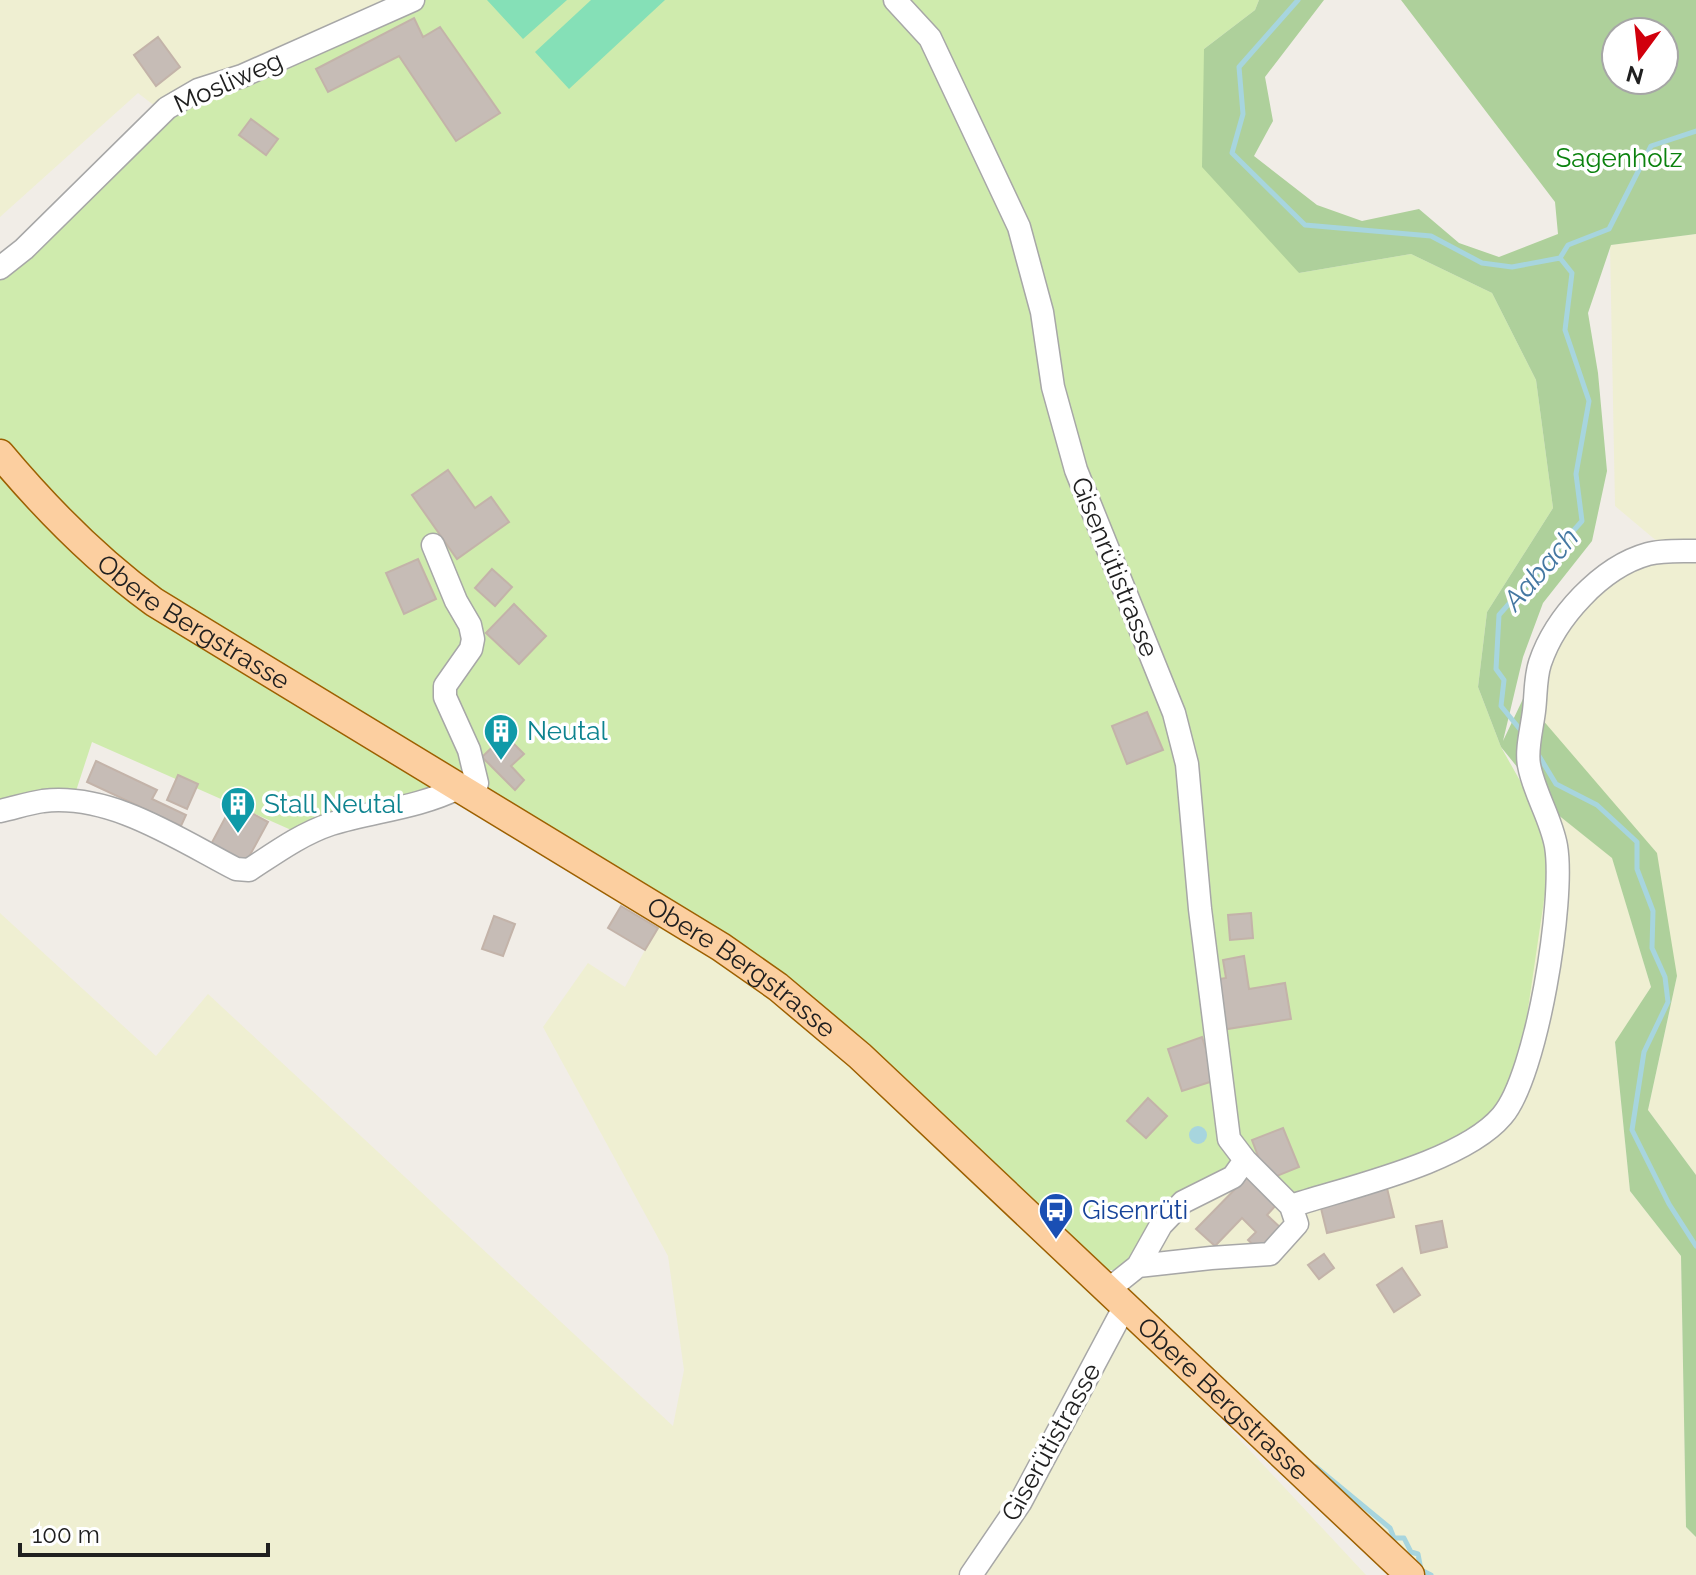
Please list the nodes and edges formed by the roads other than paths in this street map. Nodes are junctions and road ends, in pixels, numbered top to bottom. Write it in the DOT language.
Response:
graph roads {
  1 [pos="413,0"];
  2 [pos="895,0"];
  3 [pos="0,268"];
  4 [pos="0,454"];
  5 [pos="433,545"];
  6 [pos="1696,551"];
  7 [pos="466,792"];
  8 [pos="0,811"];
  9 [pos="1245,1160"];
  10 [pos="1291,1206"];
  11 [pos="1138,1266"];
  12 [pos="1116,1298"];
  13 [pos="971,1575"];
  14 [pos="1410,1575"];
  1 -- 3 [label="street, Mosliweg"];
  2 -- 9 [label="street, Gisenrütistrasse"];
  4 -- 7 [label="main road, Obere Bergstrasse"];
  5 -- 7 [label="street"];
  6 -- 10 [label="street"];
  7 -- 8 [label="street"];
  7 -- 12 [label="main road, Obere Bergstrasse"];
  9 -- 10 [label="street, Gisenrütistrasse"];
  9 -- 11 [label="street"];
  10 -- 11 [label="street"];
  11 -- 12 [label="street"];
  12 -- 13 [label="street, Giserütistrasse"];
  12 -- 14 [label="main road, Obere Bergstrasse"];
}
